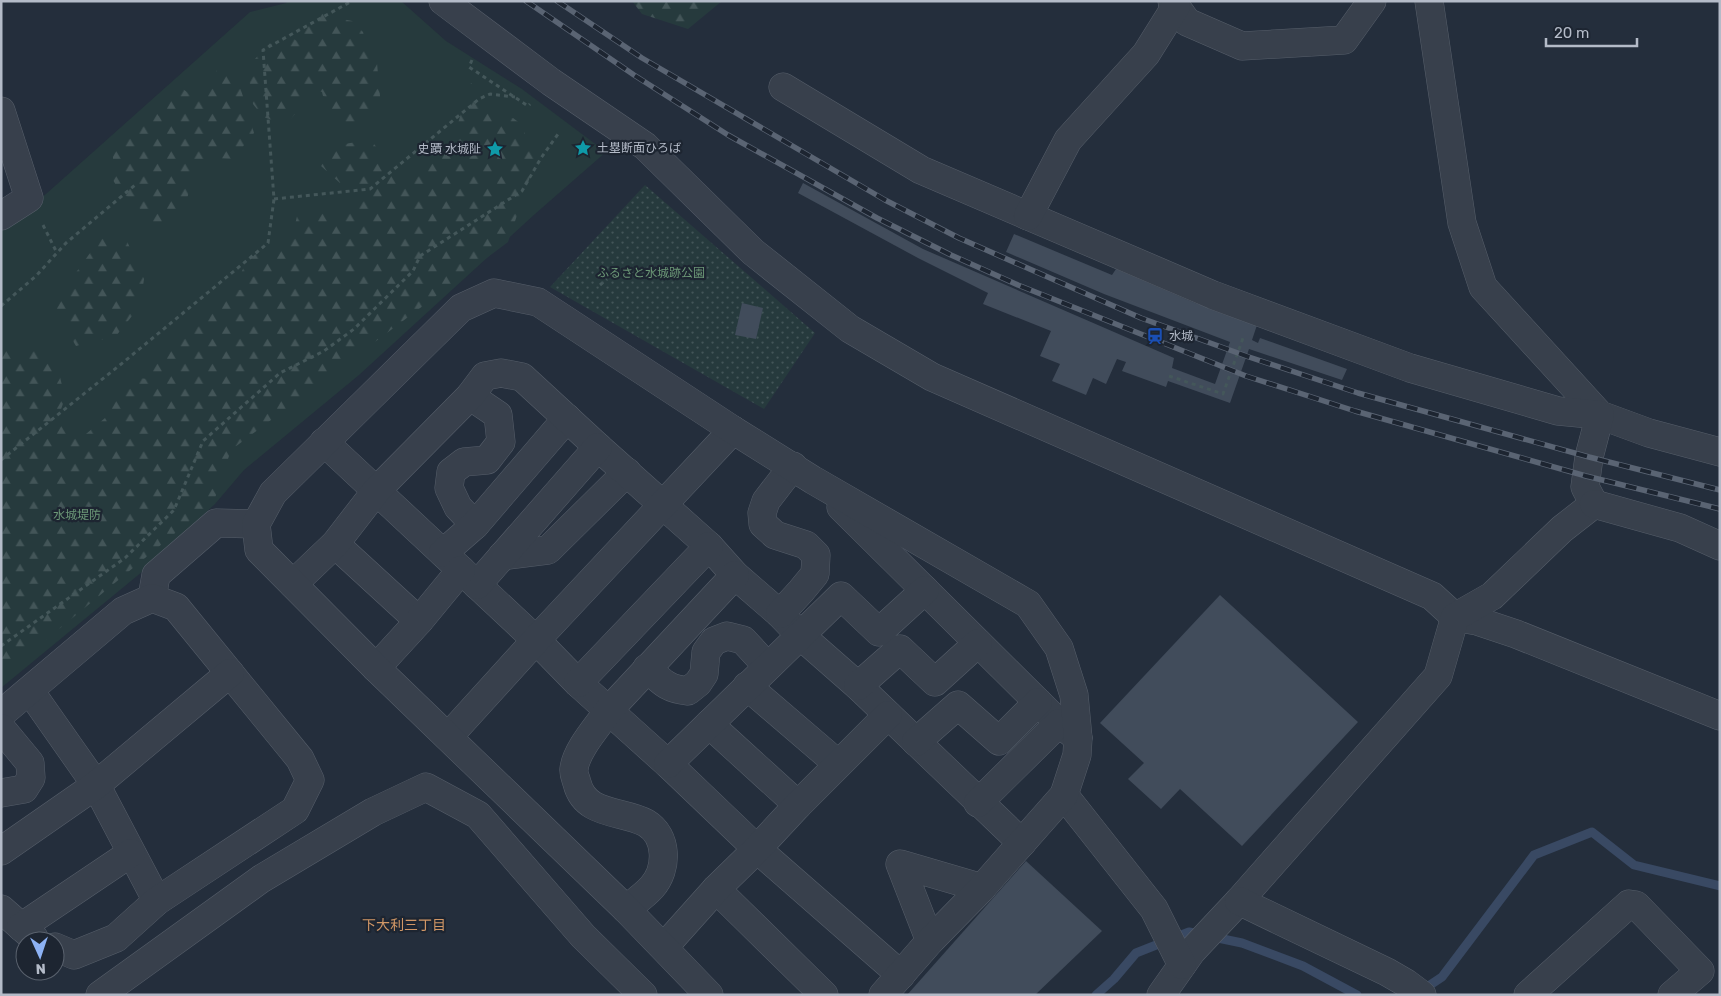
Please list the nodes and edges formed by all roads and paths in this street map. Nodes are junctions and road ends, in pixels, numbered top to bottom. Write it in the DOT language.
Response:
graph roads {
  1 [pos="352,1"];
  2 [pos="443,1"];
  3 [pos="1372,1"];
  4 [pos="1429,1"];
  5 [pos="1174,3"];
  6 [pos="783,87"];
  7 [pos="515,97"];
  8 [pos="1,111"];
  9 [pos="558,134"];
  10 [pos="135,185"];
  11 [pos="274,198"];
  12 [pos="1,216"];
  13 [pos="1028,216"];
  14 [pos="607,279"];
  15 [pos="600,285"];
  16 [pos="1,306"];
  17 [pos="1246,330"];
  18 [pos="1169,376"];
  19 [pos="470,396"];
  20 [pos="1600,415"];
  21 [pos="567,418"];
  22 [pos="733,430"];
  23 [pos="324,442"];
  24 [pos="598,447"];
  25 [pos="1720,452"];
  26 [pos="1,460"];
  27 [pos="627,472"];
  28 [pos="803,473"];
  29 [pos="376,491"];
  30 [pos="1594,504"];
  31 [pos="662,505"];
  32 [pos="256,524"];
  33 [pos="475,525"];
  34 [pos="335,544"];
  35 [pos="709,546"];
  36 [pos="1720,546"];
  37 [pos="502,556"];
  38 [pos="460,569"];
  39 [pos="735,575"];
  40 [pos="293,584"];
  41 [pos="925,590"];
  42 [pos="152,598"];
  43 [pos="780,614"];
  44 [pos="1455,617"];
  45 [pos="420,621"];
  46 [pos="801,636"];
  47 [pos="536,640"];
  48 [pos="978,643"];
  49 [pos="1,646"];
  50 [pos="767,666"];
  51 [pos="376,668"];
  52 [pos="647,668"];
  53 [pos="230,673"];
  54 [pos="578,683"];
  55 [pos="747,686"];
  56 [pos="858,686"];
  57 [pos="30,690"];
  58 [pos="1038,702"];
  59 [pos="609,710"];
  60 [pos="1,714"];
  61 [pos="888,715"];
  62 [pos="1720,716"];
  63 [pos="708,724"];
  64 [pos="1,728"];
  65 [pos="1068,731"];
  66 [pos="448,737"];
  67 [pos="916,742"];
  68 [pos="668,764"];
  69 [pos="838,764"];
  70 [pos="96,785"];
  71 [pos="1,793"];
  72 [pos="1064,795"];
  73 [pos="978,803"];
  74 [pos="798,805"];
  75 [pos="1022,843"];
  76 [pos="4,844"];
  77 [pos="757,850"];
  78 [pos="131,853"];
  79 [pos="982,888"];
  80 [pos="716,889"];
  81 [pos="157,901"];
  82 [pos="1234,906"];
  83 [pos="1,909"];
  84 [pos="626,909"];
  85 [pos="27,931"];
  86 [pos="34,931"];
  87 [pos="930,941"];
  88 [pos="664,947"];
  89 [pos="65,951"];
  90 [pos="1187,958"];
  91 [pos="901,975"];
  92 [pos="1414,989"];
  93 [pos="100,995"];
  94 [pos="643,995"];
  95 [pos="709,995"];
  96 [pos="824,995"];
  97 [pos="883,995"];
  98 [pos="1161,995"];
  99 [pos="1528,995"];
  100 [pos="1672,995"];
  1 -- 11 [label="path"];
  2 -- 44 [label="street"];
  3 -- 5 [label="street"];
  4 -- 20 [label="street"];
  5 -- 13 [label="street"];
  6 -- 13 [label="street"];
  7 -- 11 [label="path"];
  8 -- 12 [label="street"];
  9 -- 49 [label="path"];
  10 -- 16 [label="path"];
  11 -- 26 [label="path"];
  13 -- 20 [label="street"];
  14 -- 15 [label="path"];
  17 -- 18 [label="path"];
  19 -- 21 [label="street"];
  19 -- 29 [label="street"];
  19 -- 33 [label="street"];
  20 -- 25 [label="street"];
  20 -- 30 [label="street"];
  21 -- 24 [label="street"];
  21 -- 33 [label="street"];
  22 -- 23 [label="street"];
  22 -- 28 [label="street"];
  22 -- 31 [label="street"];
  23 -- 29 [label="street"];
  23 -- 32 [label="street"];
  24 -- 27 [label="street"];
  24 -- 37 [label="street"];
  27 -- 31 [label="street"];
  27 -- 37 [label="street"];
  28 -- 41 [label="street"];
  28 -- 43 [label="street"];
  28 -- 65 [label="street"];
  29 -- 34 [label="street"];
  29 -- 38 [label="street"];
  30 -- 36 [label="street"];
  30 -- 44 [label="street"];
  31 -- 35 [label="street"];
  31 -- 47 [label="street"];
  32 -- 40 [label="street"];
  32 -- 42 [label="street"];
  33 -- 38 [label="street"];
  34 -- 40 [label="street"];
  34 -- 45 [label="street"];
  35 -- 39 [label="street"];
  35 -- 54 [label="street"];
  37 -- 38 [label="street"];
  38 -- 45 [label="street"];
  38 -- 47 [label="street"];
  39 -- 43 [label="street"];
  39 -- 52 [label="street"];
  40 -- 51 [label="street"];
  41 -- 46 [label="street"];
  41 -- 48 [label="street"];
  42 -- 53 [label="street"];
  42 -- 57 [label="street"];
  43 -- 46 [label="street"];
  44 -- 62 [label="street"];
  44 -- 82 [label="street"];
  45 -- 51 [label="street"];
  46 -- 50 [label="street"];
  46 -- 56 [label="street"];
  47 -- 54 [label="street"];
  47 -- 66 [label="street"];
  48 -- 56 [label="street"];
  48 -- 58 [label="street"];
  50 -- 52 [label="street"];
  50 -- 55 [label="street"];
  51 -- 66 [label="street"];
  52 -- 59 [label="street"];
  53 -- 70 [label="street"];
  53 -- 81 [label="street"];
  54 -- 59 [label="street"];
  55 -- 63 [label="street"];
  55 -- 69 [label="street"];
  56 -- 61 [label="street"];
  57 -- 60 [label="street"];
  57 -- 70 [label="street"];
  58 -- 65 [label="street"];
  58 -- 67 [label="street"];
  59 -- 68 [label="street"];
  59 -- 84 [label="street"];
  61 -- 67 [label="street"];
  61 -- 69 [label="street"];
  63 -- 68 [label="street"];
  63 -- 74 [label="street"];
  64 -- 71 [label="street"];
  65 -- 72 [label="street"];
  65 -- 73 [label="street"];
  66 -- 84 [label="street"];
  67 -- 73 [label="street"];
  68 -- 77 [label="street"];
  69 -- 74 [label="street"];
  70 -- 76 [label="street"];
  70 -- 78 [label="street"];
  72 -- 75 [label="street"];
  72 -- 90 [label="street"];
  73 -- 75 [label="street"];
  74 -- 77 [label="street"];
  75 -- 79 [label="street"];
  77 -- 80 [label="street"];
  77 -- 91 [label="street"];
  78 -- 81 [label="street"];
  78 -- 86 [label="street"];
  79 -- 87 [label="street"];
  79 -- 87 [label="street"];
  80 -- 88 [label="street"];
  80 -- 96 [label="street"];
  81 -- 89 [label="street"];
  82 -- 90 [label="street"];
  82 -- 92 [label="street"];
  83 -- 85 [label="street"];
  84 -- 88 [label="street"];
  87 -- 91 [label="street"];
  88 -- 95 [label="street"];
  90 -- 98 [label="street"];
  91 -- 97 [label="street"];
  93 -- 94 [label="street"];
  99 -- 100 [label="street"];
}
